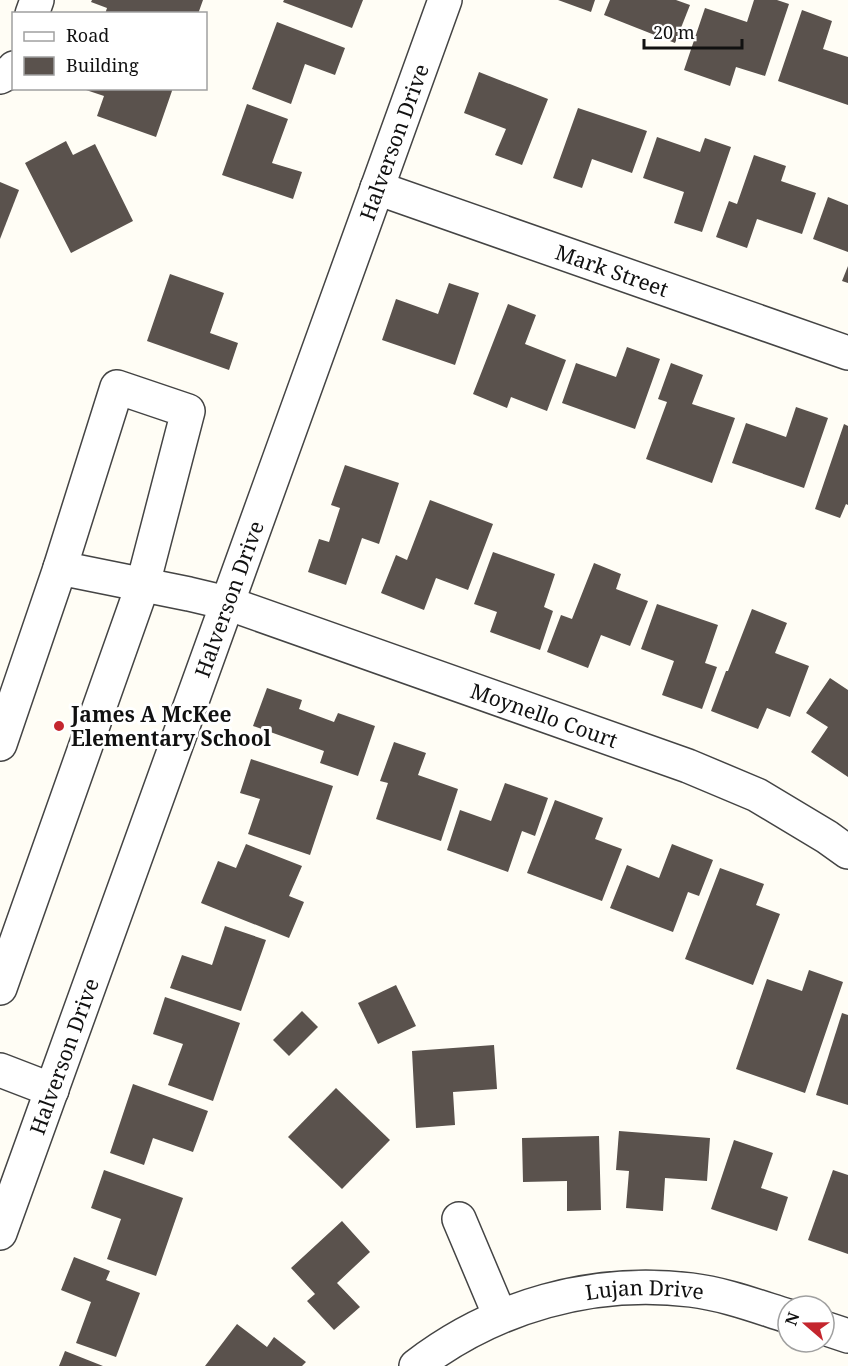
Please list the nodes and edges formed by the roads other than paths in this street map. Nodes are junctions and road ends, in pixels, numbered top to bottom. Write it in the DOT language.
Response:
graph roads {
  1 [pos="446,0"];
  2 [pos="377,188"];
  3 [pos="848,352"];
  4 [pos="60,568"];
  5 [pos="143,584"];
  6 [pos="227,603"];
  7 [pos="0,744"];
  8 [pos="848,852"];
  9 [pos="0,988"];
  10 [pos="0,1070"];
  11 [pos="52,1090"];
  12 [pos="459,1219"];
  13 [pos="0,1233"];
  14 [pos="776,1312"];
  15 [pos="500,1316"];
  16 [pos="416,1366"];
  1 -- 2 [label="street, Halverson Drive"];
  2 -- 3 [label="street, Mark Street"];
  2 -- 6 [label="street, Halverson Drive"];
  4 -- 5 [label="street, Moynello Court"];
  4 -- 5 [label="street"];
  4 -- 7 [label="street"];
  5 -- 6 [label="street, Moynello Court"];
  5 -- 9 [label="street"];
  6 -- 8 [label="street, Moynello Court"];
  6 -- 11 [label="street, Halverson Drive"];
  10 -- 11 [label="street"];
  11 -- 13 [label="street, Halverson Drive"];
  12 -- 15 [label="street"];
  14 -- 15 [label="street, Lujan Drive"];
  15 -- 16 [label="street, Lujan Drive"];
}
